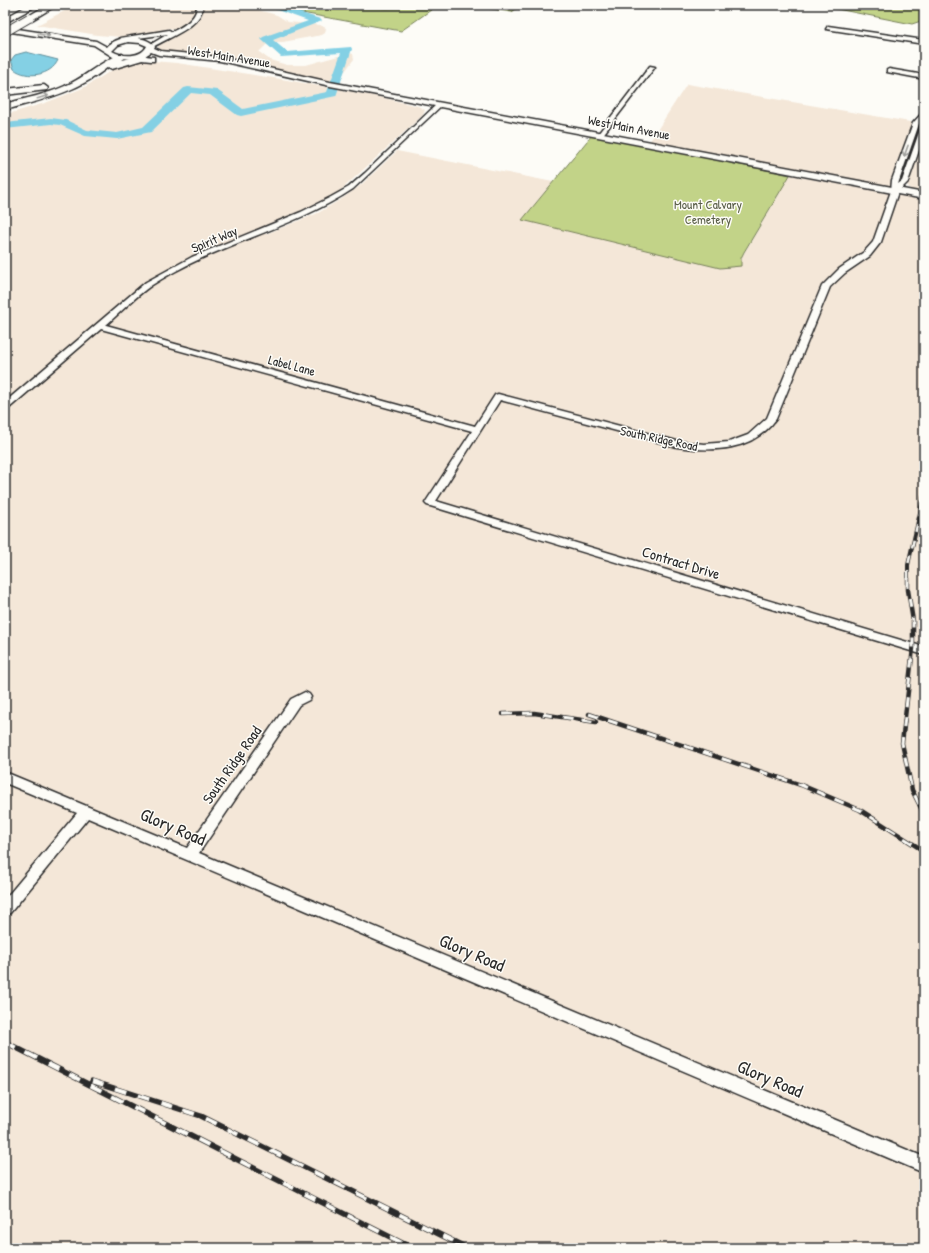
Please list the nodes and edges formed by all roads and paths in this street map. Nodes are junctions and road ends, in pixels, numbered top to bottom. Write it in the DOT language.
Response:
graph roads {
  1 [pos="17,5"];
  2 [pos="34,5"];
  3 [pos="53,5"];
  4 [pos="200,5"];
  5 [pos="5,12"];
  6 [pos="5,22"];
  7 [pos="828,28"];
  8 [pos="5,29"];
  9 [pos="175,31"];
  10 [pos="5,32"];
  11 [pos="122,38"];
  12 [pos="137,40"];
  13 [pos="924,42"];
  14 [pos="151,47"];
  15 [pos="108,52"];
  16 [pos="123,57"];
  17 [pos="145,58"];
  18 [pos="652,67"];
  19 [pos="889,71"];
  20 [pos="924,77"];
  21 [pos="77,84"];
  22 [pos="330,84"];
  23 [pos="5,92"];
  24 [pos="440,105"];
  25 [pos="5,107"];
  26 [pos="924,117"];
  27 [pos="924,127"];
  28 [pos="600,135"];
  29 [pos="895,191"];
  30 [pos="924,196"];
  31 [pos="100,326"];
  32 [pos="5,407"];
  33 [pos="477,429"];
  34 [pos="430,503"];
  35 [pos="924,651"];
  36 [pos="304,697"];
  37 [pos="5,777"];
  38 [pos="86,811"];
  39 [pos="190,855"];
  40 [pos="5,909"];
  41 [pos="924,1165"];
  1 -- 5 [label="highway"];
  2 -- 6 [label="highway"];
  3 -- 10 [label="highway, bridge"];
  4 -- 9 [label="street"];
  6 -- 11 [label="main road"];
  7 -- 13 [label="street"];
  8 -- 15 [label="main road, one-way"];
  9 -- 11 [label="street"];
  9 -- 12 [label="street"];
  9 -- 14 [label="street"];
  11 -- 12 [label="main road"];
  12 -- 14 [label="main road, West Main Avenue"];
  12 -- 15 [label="main road"];
  14 -- 16 [label="main road"];
  14 -- 22 [label="main road, West Main Avenue"];
  15 -- 16 [label="main road"];
  15 -- 23 [label="highway"];
  16 -- 17 [label="main road, West Main Avenue"];
  16 -- 21 [label="highway"];
  17 -- 21 [label="highway"];
  17 -- 22 [label="main road, West Main Avenue"];
  18 -- 28 [label="street"];
  19 -- 20 [label="street"];
  25 -- 21 [label="highway, one-way"];
  22 -- 24 [label="main road, West Main Avenue"];
  24 -- 28 [label="main road, West Main Avenue"];
  24 -- 31 [label="street, Spirit Way"];
  26 -- 29 [label="street, South Ridge Road, one-way"];
  27 -- 29 [label="street, South Ridge Road"];
  28 -- 29 [label="main road, West Main Avenue"];
  29 -- 30 [label="main road, West Main Avenue"];
  29 -- 33 [label="street, South Ridge Road"];
  31 -- 32 [label="street, Spirit Way"];
  31 -- 33 [label="street, Label Lane"];
  33 -- 34 [label="street, South Ridge Road"];
  34 -- 35 [label="street, Contract Drive"];
  36 -- 39 [label="street, South Ridge Road"];
  37 -- 38 [label="street, Glory Road"];
  38 -- 39 [label="street, Glory Road"];
  38 -- 40 [label="street"];
  39 -- 41 [label="street, Glory Road"];
}
